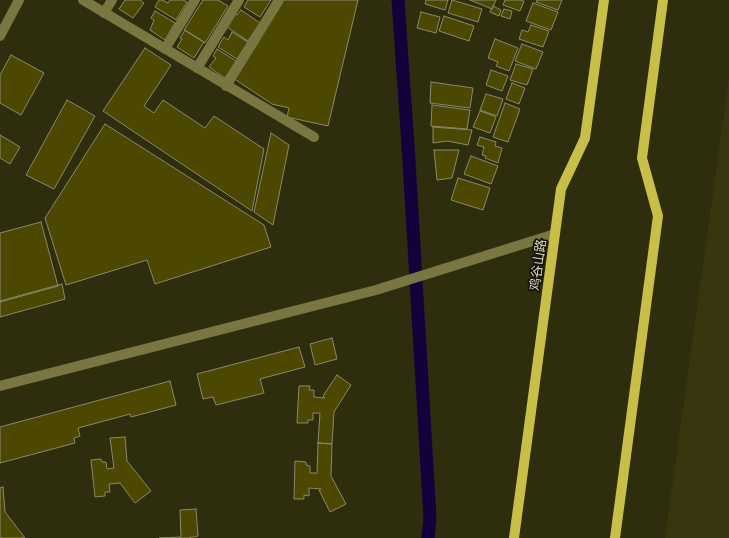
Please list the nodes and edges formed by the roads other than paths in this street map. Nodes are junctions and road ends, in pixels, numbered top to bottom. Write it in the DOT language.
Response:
graph roads {
  1 [pos="20,0"];
  2 [pos="83,0"];
  3 [pos="112,0"];
  4 [pos="196,0"];
  5 [pos="239,0"];
  6 [pos="279,0"];
  7 [pos="604,0"];
  8 [pos="663,0"];
  9 [pos="104,13"];
  10 [pos="0,36"];
  11 [pos="165,49"];
  12 [pos="197,68"];
  13 [pos="226,86"];
  14 [pos="314,137"];
  15 [pos="555,234"];
  16 [pos="0,386"];
  17 [pos="514,538"];
  18 [pos="615,538"];
  1 -- 10 [label="street"];
  2 -- 9 [label="street"];
  3 -- 9 [label="street"];
  4 -- 11 [label="street"];
  5 -- 12 [label="street"];
  6 -- 13 [label="street"];
  7 -- 15 [label="main road, 鸡谷山路"];
  8 -- 18 [label="main road"];
  9 -- 11 [label="street"];
  11 -- 12 [label="street"];
  12 -- 13 [label="street"];
  13 -- 14 [label="street"];
  15 -- 16 [label="street"];
  15 -- 17 [label="main road, 鸡谷山路"];
}
